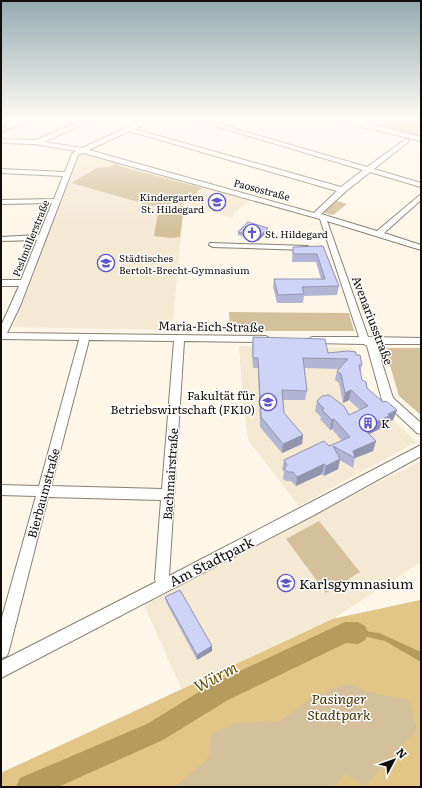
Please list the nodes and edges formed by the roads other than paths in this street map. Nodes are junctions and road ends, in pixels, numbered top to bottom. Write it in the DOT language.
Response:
graph roads {
  1 [pos="74,156"];
  2 [pos="102,156"];
  3 [pos="222,156"];
  4 [pos="323,156"];
  5 [pos="386,156"];
  6 [pos="369,169"];
  7 [pos="1,171"];
  8 [pos="68,174"];
  9 [pos="421,184"];
  10 [pos="342,190"];
  11 [pos="421,196"];
  12 [pos="57,201"];
  13 [pos="1,202"];
  14 [pos="316,215"];
  15 [pos="324,217"];
  16 [pos="337,221"];
  17 [pos="326,230"];
  18 [pos="379,233"];
  19 [pos="42,237"];
  20 [pos="1,239"];
  21 [pos="213,245"];
  22 [pos="421,248"];
  23 [pos="332,249"];
  24 [pos="24,282"];
  25 [pos="1,283"];
  26 [pos="1,336"];
  27 [pos="85,336"];
  28 [pos="179,339"];
  29 [pos="274,340"];
  30 [pos="304,340"];
  31 [pos="366,341"];
  32 [pos="421,341"];
  33 [pos="421,430"];
  34 [pos="421,450"];
  35 [pos="1,490"];
  36 [pos="43,491"];
  37 [pos="168,495"];
  38 [pos="165,584"];
  39 [pos="1,650"];
  40 [pos="1,670"];
  1 -- 8 [label="street, Peslmüllerstraße"];
  2 -- 14 [label="street, Paosostraße"];
  3 -- 10 [label="street"];
  4 -- 6 [label="street"];
  5 -- 6 [label="street"];
  6 -- 9 [label="street"];
  6 -- 10 [label="street"];
  7 -- 8 [label="street"];
  8 -- 12 [label="street, Peslmüllerstraße"];
  10 -- 14 [label="street"];
  11 -- 18 [label="street"];
  12 -- 13 [label="street"];
  12 -- 19 [label="street, Peslmüllerstraße"];
  14 -- 15 [label="street, Paosostraße"];
  15 -- 16 [label="street, Paosostraße"];
  15 -- 17 [label="street, Avenariusstraße"];
  16 -- 17 [label="street"];
  16 -- 18 [label="street, Paosostraße"];
  17 -- 23 [label="street, Avenariusstraße"];
  18 -- 22 [label="street, Paosostraße"];
  19 -- 20 [label="street"];
  19 -- 24 [label="street, Peslmüllerstraße"];
  21 -- 23 [label="street"];
  23 -- 31 [label="street, Avenariusstraße"];
  24 -- 25 [label="street"];
  24 -- 26 [label="street, Peslmüllerstraße"];
  26 -- 27 [label="street, Maria-Eich-Straße"];
  27 -- 28 [label="street, Maria-Eich-Straße"];
  27 -- 36 [label="street, Bierbaumstraße"];
  28 -- 29 [label="street, Maria-Eich-Straße"];
  28 -- 37 [label="street, Bachmairstraße"];
  30 -- 31 [label="street"];
  31 -- 32 [label="street"];
  31 -- 33 [label="street, Avenariusstraße"];
  34 -- 38 [label="street, Am Stadtpark"];
  35 -- 36 [label="street"];
  36 -- 37 [label="street"];
  36 -- 39 [label="street, Bierbaumstraße"];
  37 -- 38 [label="street, Bachmairstraße"];
  38 -- 40 [label="street, Am Stadtpark"];
}
